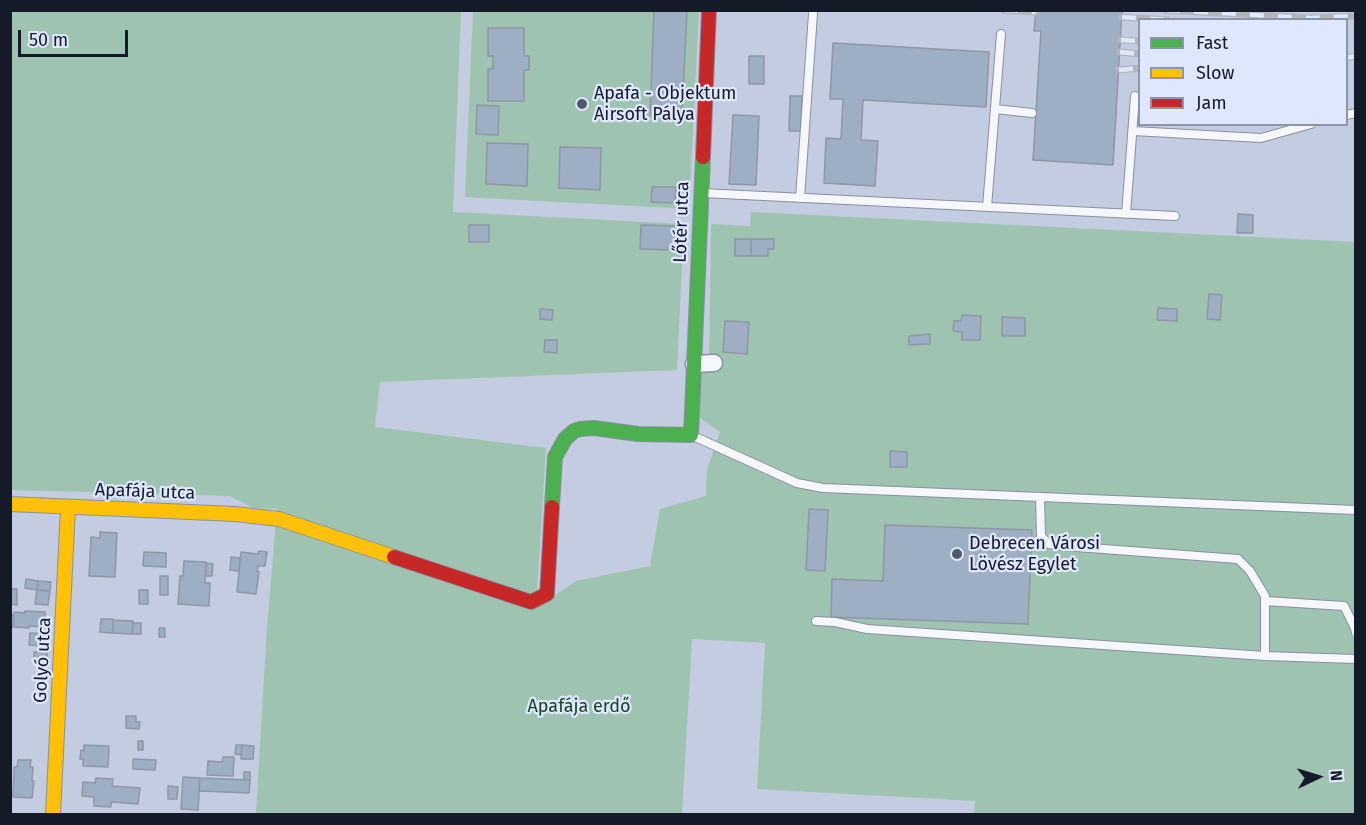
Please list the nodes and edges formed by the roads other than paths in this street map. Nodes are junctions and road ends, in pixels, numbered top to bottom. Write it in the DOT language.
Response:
graph roads {
  1 [pos="709,10"];
  2 [pos="813,14"];
  3 [pos="1001,34"];
  4 [pos="1135,96"];
  5 [pos="994,109"];
  6 [pos="1032,112"];
  7 [pos="1304,126"];
  8 [pos="1133,131"];
  9 [pos="701,193"];
  10 [pos="800,198"];
  11 [pos="987,207"];
  12 [pos="1126,214"];
  13 [pos="1175,216"];
  14 [pos="714,363"];
  15 [pos="694,364"];
  16 [pos="691,435"];
  17 [pos="1040,497"];
  18 [pos="10,504"];
  19 [pos="68,507"];
  20 [pos="1356,510"];
  21 [pos="1265,601"];
  22 [pos="816,621"];
  23 [pos="1356,633"];
  24 [pos="1265,656"];
  25 [pos="1356,658"];
  26 [pos="53,814"];
  1 -- 9 [label="street, Lőtér utca"];
  2 -- 10 [label="lane"];
  3 -- 5 [label="lane"];
  4 -- 8 [label="lane"];
  5 -- 6 [label="lane"];
  5 -- 11 [label="lane"];
  7 -- 8 [label="lane"];
  8 -- 12 [label="lane"];
  9 -- 10 [label="lane"];
  9 -- 15 [label="street, Lőtér utca"];
  10 -- 11 [label="lane"];
  11 -- 12 [label="lane"];
  12 -- 13 [label="lane"];
  14 -- 15 [label="street"];
  15 -- 16 [label="street, Lőtér utca"];
  16 -- 17 [label="lane"];
  16 -- 19 [label="street, Apafája utca"];
  17 -- 20 [label="lane"];
  17 -- 21 [label="lane"];
  18 -- 19 [label="street, Apafája utca"];
  19 -- 26 [label="street, Golyó utca"];
  21 -- 23 [label="lane"];
  21 -- 24 [label="lane"];
  22 -- 24 [label="lane"];
  24 -- 25 [label="lane"];
}
